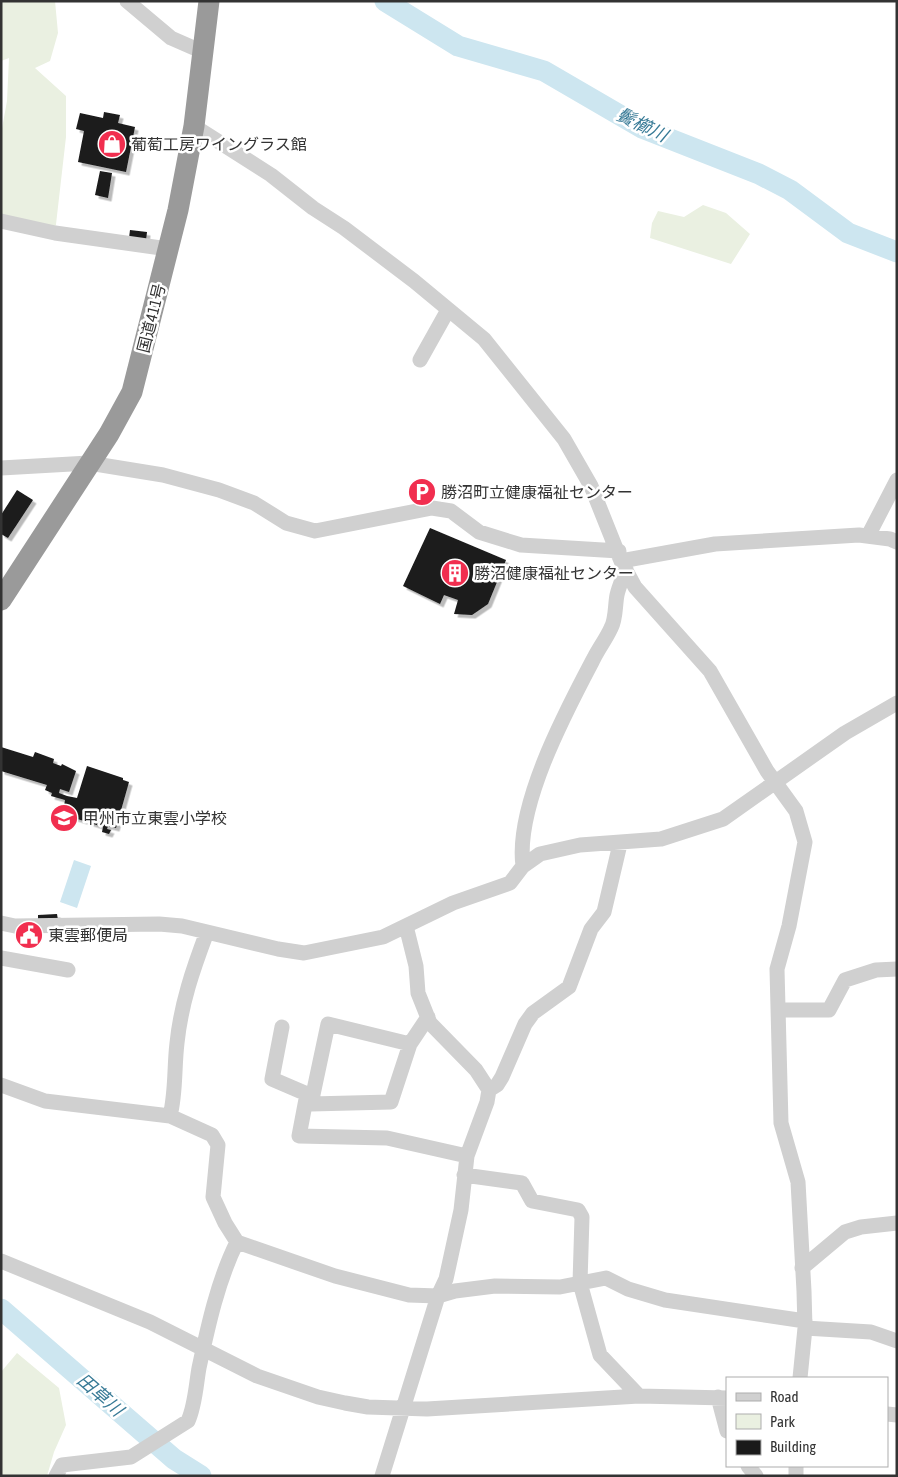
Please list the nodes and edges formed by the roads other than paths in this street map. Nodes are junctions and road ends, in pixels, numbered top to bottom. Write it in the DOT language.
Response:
graph roads {
  1 [pos="127,1"];
  2 [pos="209,1"];
  3 [pos="203,52"];
  4 [pos="194,126"];
  5 [pos="1,221"];
  6 [pos="168,249"];
  7 [pos="448,310"];
  8 [pos="420,360"];
  9 [pos="90,463"];
  10 [pos="1,468"];
  11 [pos="897,480"];
  12 [pos="868,536"];
  13 [pos="897,542"];
  14 [pos="622,561"];
  15 [pos="1,600"];
  16 [pos="897,703"];
  17 [pos="776,784"];
  18 [pos="620,844"];
  19 [pos="523,866"];
  20 [pos="1,923"];
  21 [pos="406,926"];
  22 [pos="207,932"];
  23 [pos="1,958"];
  24 [pos="897,969"];
  25 [pos="68,970"];
  26 [pos="778,1010"];
  27 [pos="428,1017"];
  28 [pos="282,1027"];
  29 [pos="410,1044"];
  30 [pos="1,1085"];
  31 [pos="488,1090"];
  32 [pos="170,1116"];
  33 [pos="468,1156"];
  34 [pos="464,1175"];
  35 [pos="897,1223"];
  36 [pos="237,1242"];
  37 [pos="1,1260"];
  38 [pos="802,1268"];
  39 [pos="580,1283"];
  40 [pos="438,1296"];
  41 [pos="805,1324"];
  42 [pos="897,1341"];
  43 [pos="204,1350"];
  44 [pos="800,1377"];
  45 [pos="639,1396"];
  46 [pos="722,1398"];
  47 [pos="402,1409"];
  48 [pos="726,1424"];
  49 [pos="56,1476"];
  50 [pos="382,1476"];
  1 -- 3 [label="street"];
  2 -- 3 [label="highway, 国道411号"];
  3 -- 4 [label="highway, 国道411号"];
  4 -- 6 [label="highway, 国道411号"];
  4 -- 7 [label="street"];
  5 -- 6 [label="street"];
  6 -- 9 [label="highway, 国道411号"];
  7 -- 8 [label="street"];
  7 -- 14 [label="street"];
  9 -- 10 [label="street"];
  9 -- 14 [label="street"];
  9 -- 15 [label="highway, 国道411号"];
  11 -- 12 [label="street"];
  12 -- 13 [label="street"];
  12 -- 14 [label="street"];
  14 -- 17 [label="street"];
  14 -- 19 [label="street"];
  16 -- 17 [label="street"];
  17 -- 18 [label="street"];
  17 -- 26 [label="street"];
  18 -- 19 [label="street"];
  18 -- 31 [label="street"];
  19 -- 21 [label="street"];
  20 -- 22 [label="street"];
  21 -- 22 [label="street"];
  21 -- 27 [label="street"];
  22 -- 32 [label="street"];
  23 -- 25 [label="street"];
  24 -- 26 [label="street"];
  26 -- 38 [label="street"];
  27 -- 29 [label="street"];
  27 -- 31 [label="street"];
  28 -- 33 [label="street"];
  29 -- 29 [label="street"];
  30 -- 32 [label="street"];
  31 -- 33 [label="street"];
  32 -- 36 [label="street"];
  33 -- 34 [label="street"];
  34 -- 39 [label="street"];
  34 -- 40 [label="street"];
  35 -- 38 [label="street"];
  36 -- 40 [label="street"];
  36 -- 43 [label="street"];
  37 -- 43 [label="street"];
  38 -- 41 [label="street"];
  39 -- 40 [label="street"];
  39 -- 41 [label="street"];
  39 -- 45 [label="street"];
  40 -- 47 [label="street"];
  41 -- 42 [label="street"];
  41 -- 44 [label="street"];
  43 -- 47 [label="street"];
  43 -- 49 [label="street"];
  45 -- 46 [label="street"];
  45 -- 47 [label="street"];
  46 -- 48 [label="street"];
  47 -- 50 [label="street"];
}
